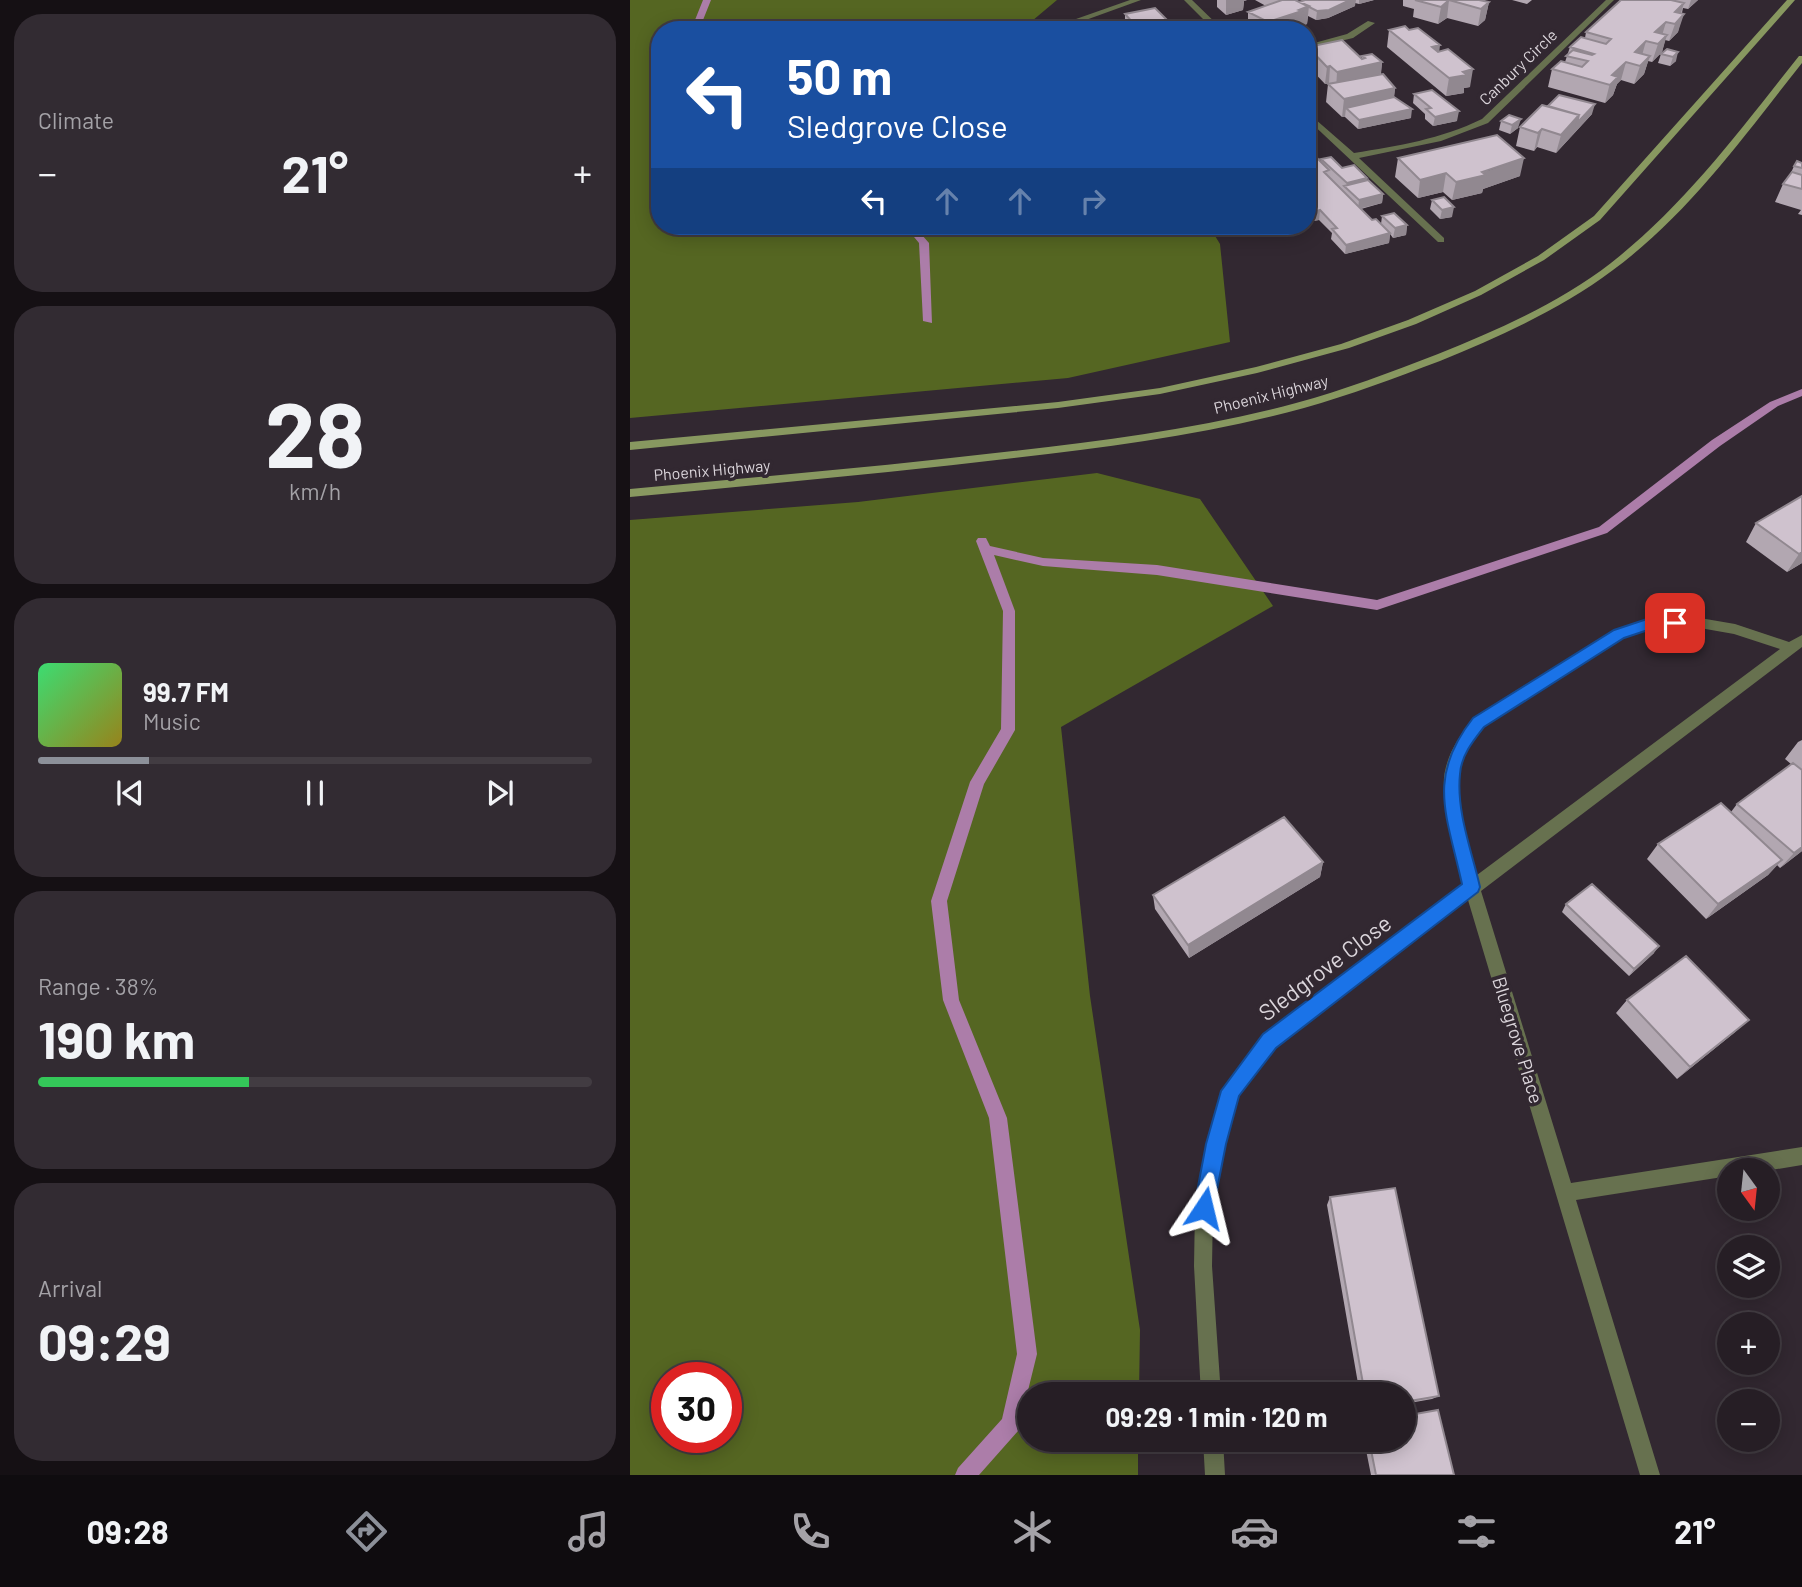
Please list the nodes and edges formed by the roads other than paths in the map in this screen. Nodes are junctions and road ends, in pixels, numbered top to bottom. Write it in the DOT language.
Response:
graph roads {
  1 [pos="1138,0"];
  2 [pos="1188,0"];
  3 [pos="1610,0"];
  4 [pos="1791,0"];
  5 [pos="1080,19"];
  6 [pos="1210,21"];
  7 [pos="1371,23"];
  8 [pos="1316,45"];
  9 [pos="1802,58"];
  10 [pos="1316,122"];
  11 [pos="1354,156"];
  12 [pos="1440,240"];
  13 [pos="630,446"];
  14 [pos="630,493"];
  15 [pos="1797,644"];
  16 [pos="1472,887"];
  17 [pos="1802,1156"];
  18 [pos="1564,1193"];
  19 [pos="1210,1382"];
  20 [pos="1214,1452"];
  21 [pos="1215,1475"];
  22 [pos="1650,1475"];
  1 -- 5 [label="street"];
  2 -- 6 [label="street"];
  3 -- 11 [label="street, Canbury Circle"];
  4 -- 13 [label="main road, Phoenix Highway"];
  7 -- 8 [label="street"];
  9 -- 14 [label="main road, Phoenix Highway"];
  10 -- 11 [label="street"];
  11 -- 12 [label="street"];
  15 -- 16 [label="street, Sledgrove Close"];
  15 -- 16 [label="street, Sledgrove Close"];
  16 -- 18 [label="street, Bluegrove Place"];
  16 -- 19 [label="street, Sledgrove Close"];
  17 -- 18 [label="street"];
  18 -- 22 [label="street, Bluegrove Place"];
  20 -- 21 [label="street"];
}
